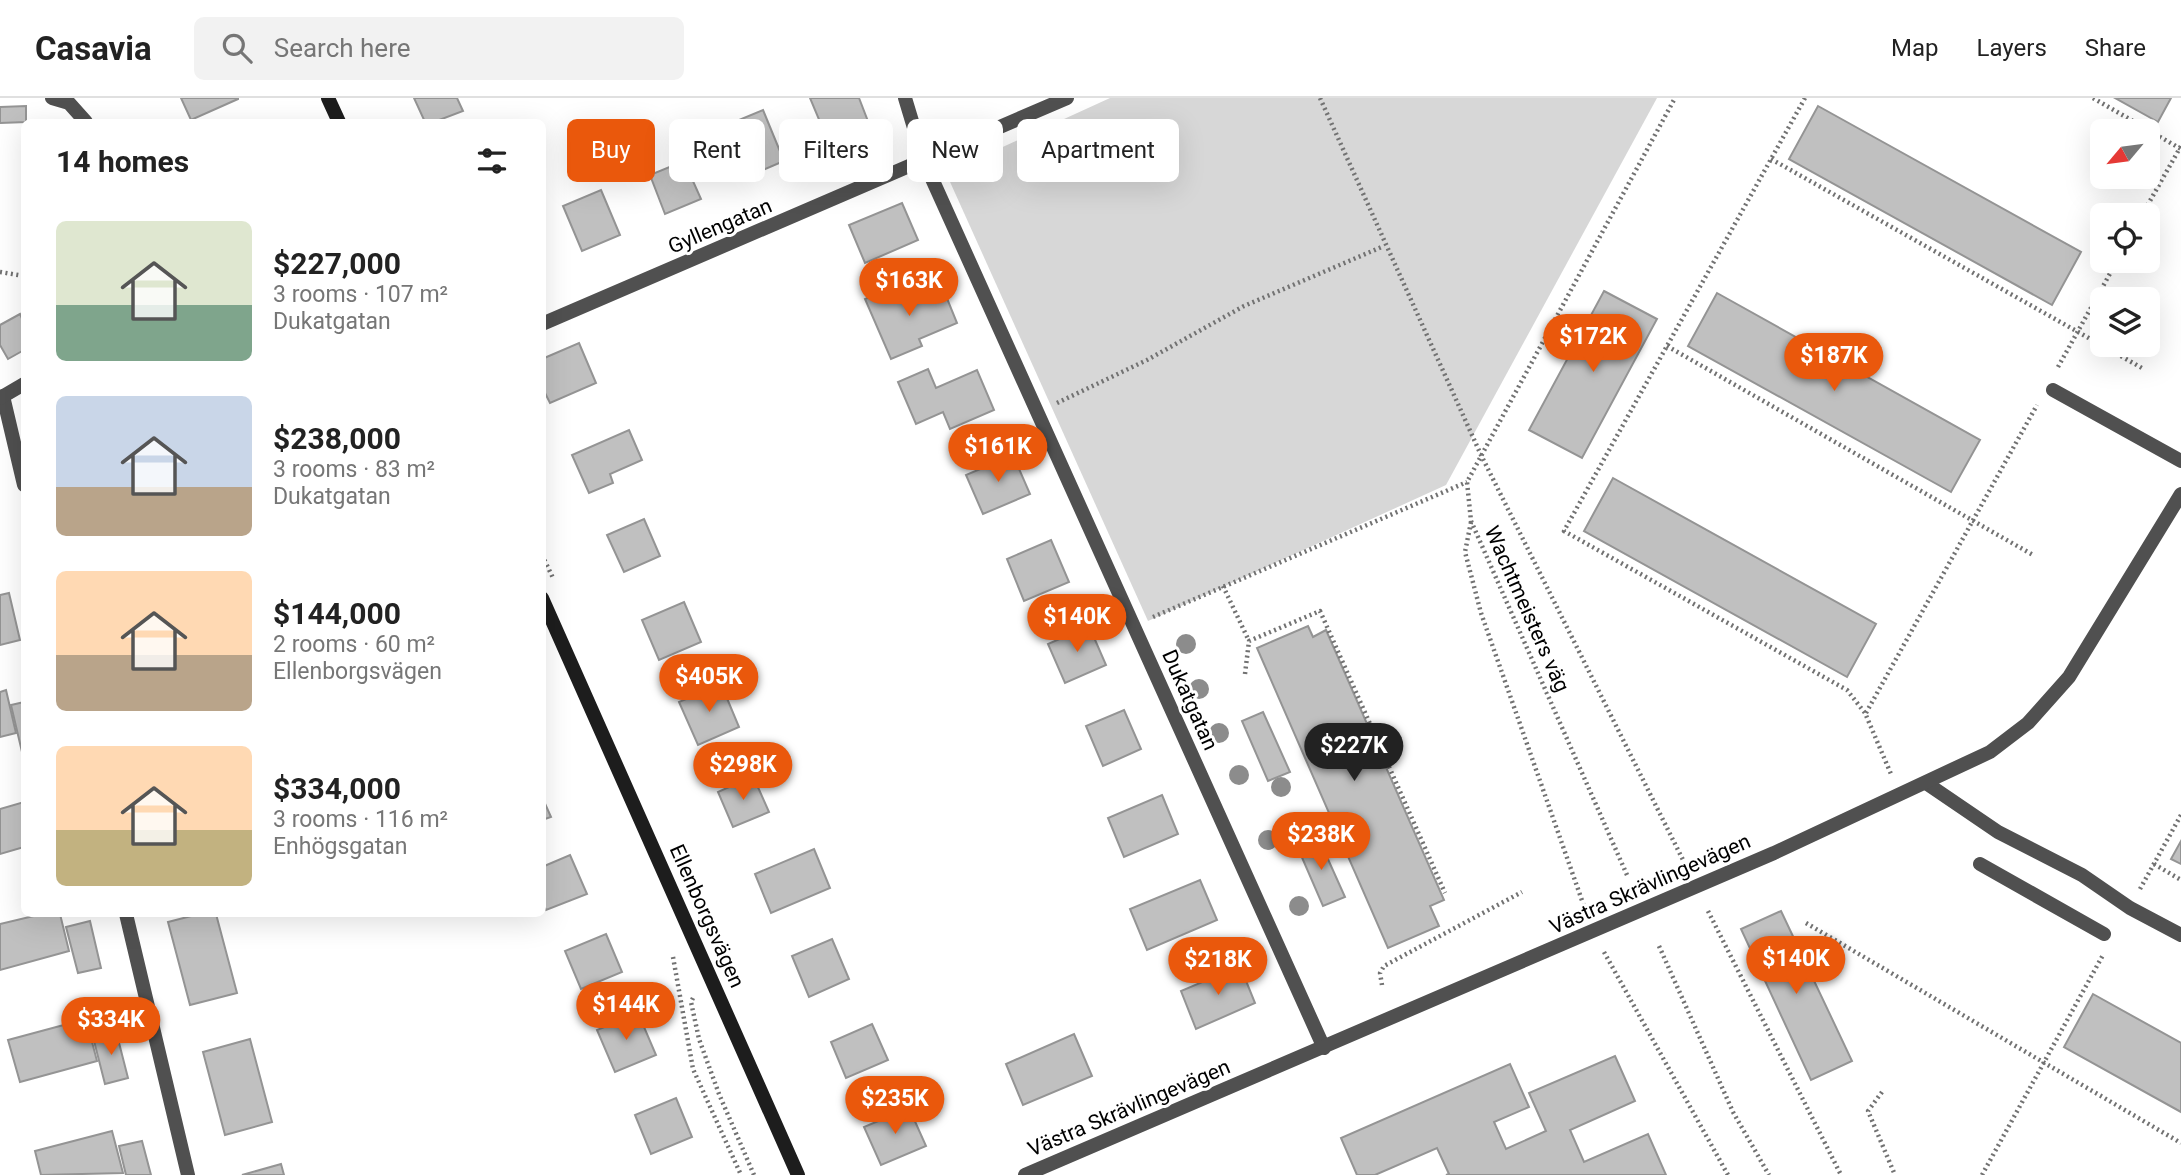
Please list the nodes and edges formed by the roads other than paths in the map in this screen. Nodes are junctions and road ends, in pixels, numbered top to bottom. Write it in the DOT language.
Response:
graph roads {
  1 [pos="52,98"];
  2 [pos="328,98"];
  3 [pos="905,98"];
  4 [pos="1067,98"];
  5 [pos="83,119"];
  6 [pos="338,119"];
  7 [pos="911,119"];
  8 [pos="1003,127"];
  9 [pos="907,169"];
  10 [pos="933,182"];
  11 [pos="546,322"];
  12 [pos="2052,384"];
  13 [pos="21,386"];
  14 [pos="2,397"];
  15 [pos="2181,461"];
  16 [pos="21,473"];
  17 [pos="2181,494"];
  18 [pos="546,607"];
  19 [pos="1926,783"];
  20 [pos="1980,864"];
  21 [pos="127,917"];
  22 [pos="2181,935"];
  23 [pos="2107,939"];
  24 [pos="1324,1048"];
  25 [pos="1047,1171"];
  26 [pos="188,1175"];
  27 [pos="798,1175"];
  28 [pos="1025,1175"];
  1 -- 5 [label="street"];
  2 -- 6 [label="street"];
  3 -- 7 [label="street, Dukatgatan"];
  4 -- 8 [label="street, Gyllengatan"];
  9 -- 11 [label="street, Gyllengatan"];
  10 -- 24 [label="street, Dukatgatan"];
  12 -- 15 [label="street"];
  13 -- 14 [label="street"];
  14 -- 16 [label="street"];
  17 -- 19 [label="street, Västra Skrävlingevägen"];
  18 -- 27 [label="street, Ellenborgsvägen"];
  19 -- 22 [label="street"];
  19 -- 24 [label="street, Västra Skrävlingevägen"];
  20 -- 23 [label="street"];
  21 -- 26 [label="street"];
  24 -- 25 [label="street, Västra Skrävlingevägen"];
  25 -- 28 [label="street, Västra Skrävlingevägen"];
}
